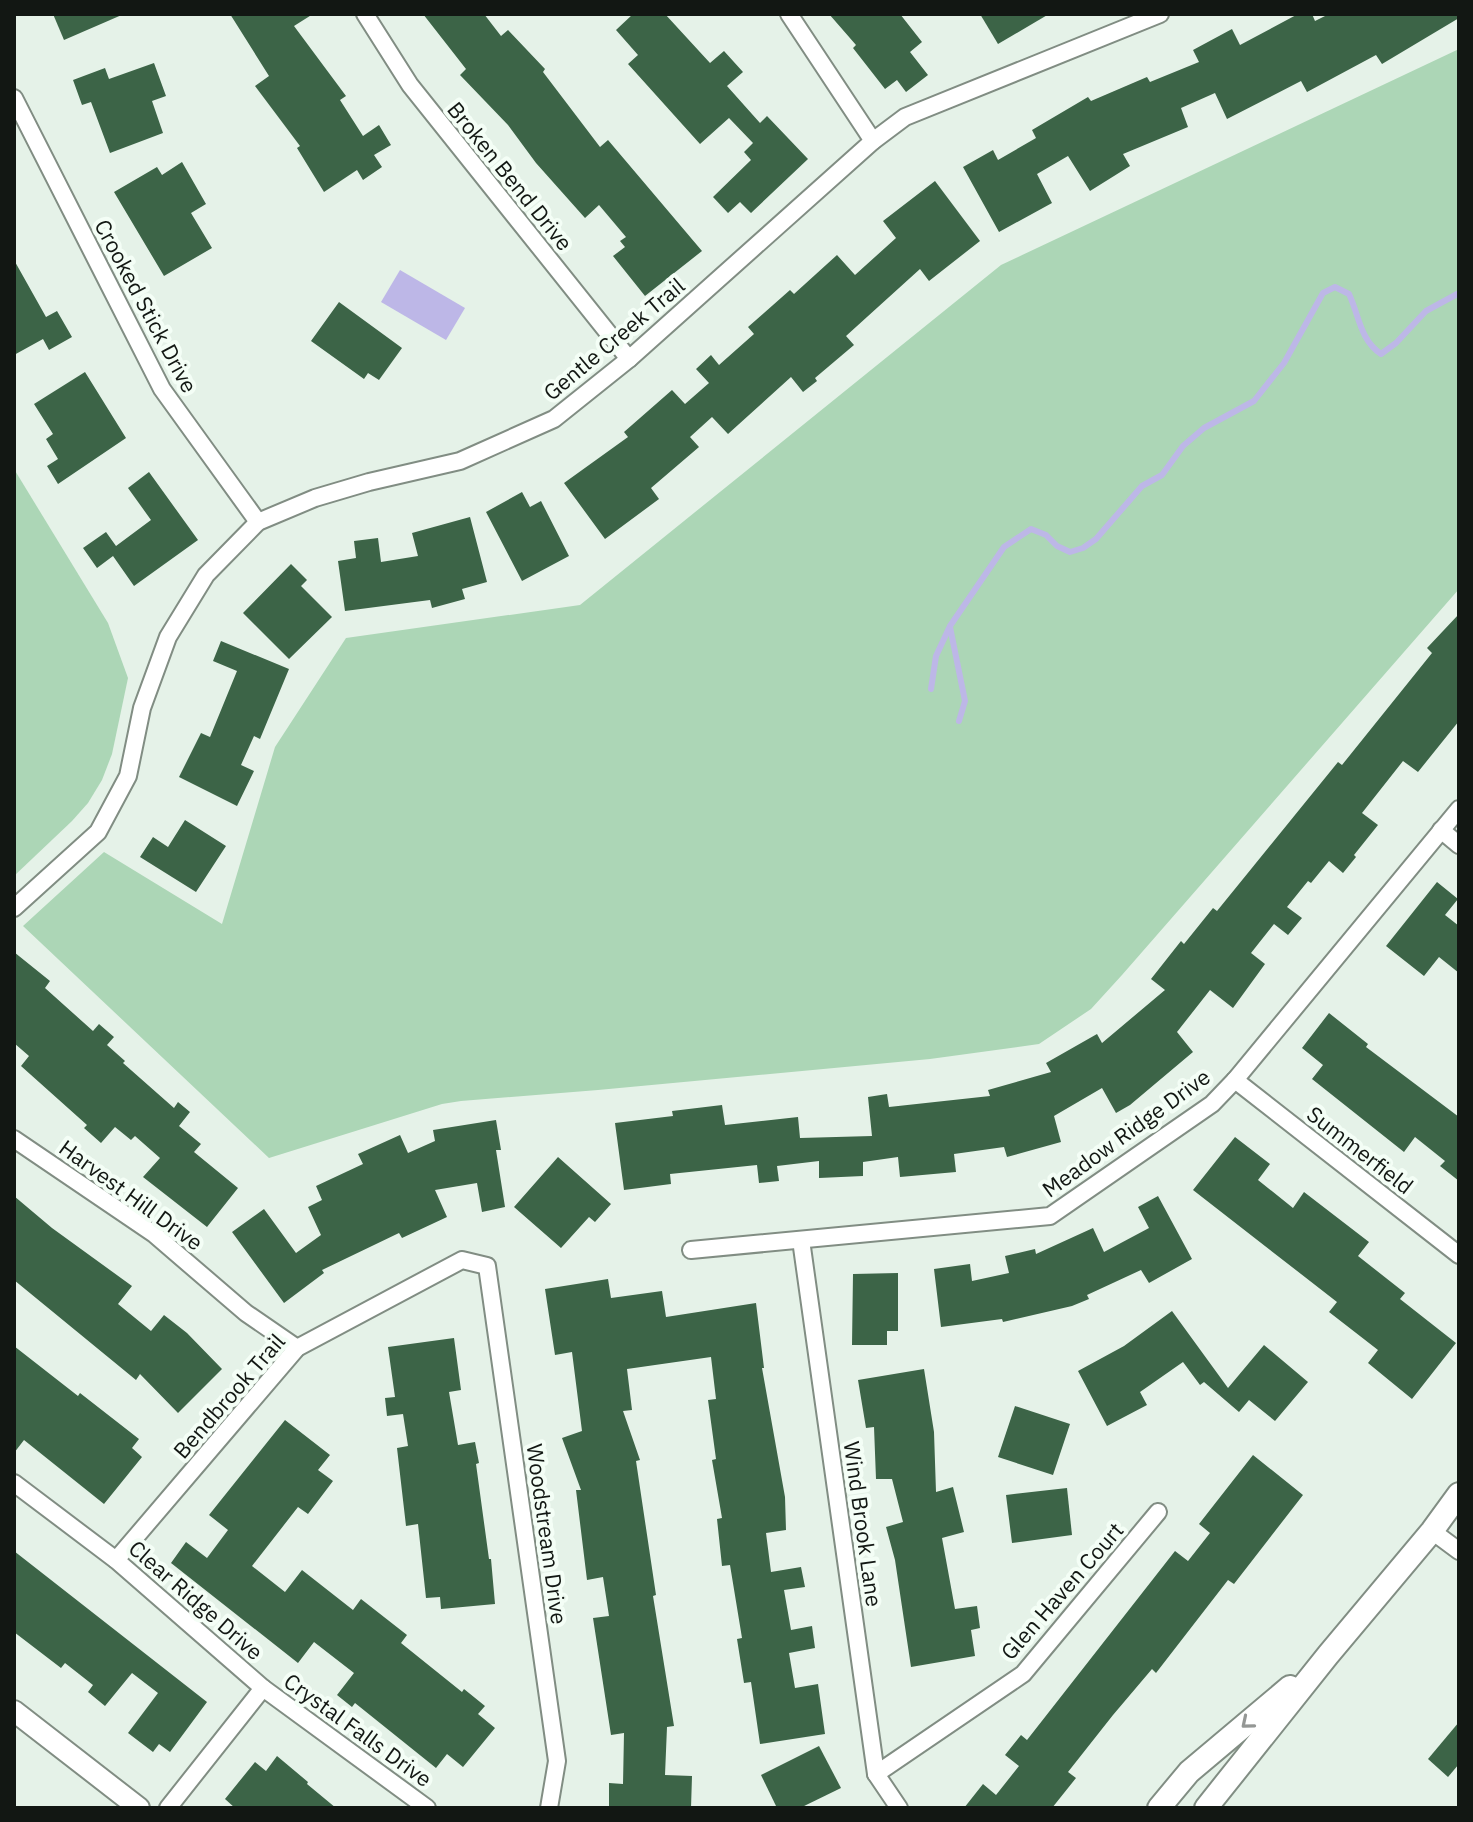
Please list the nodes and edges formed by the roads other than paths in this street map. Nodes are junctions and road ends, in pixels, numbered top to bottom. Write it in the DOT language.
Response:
graph roads {
  1 [pos="365,14"];
  2 [pos="789,14"];
  3 [pos="1160,14"];
  4 [pos="1133,19"];
  5 [pos="14,98"];
  6 [pos="873,141"];
  7 [pos="629,359"];
  8 [pos="258,522"];
  9 [pos="1459,809"];
  10 [pos="1441,830"];
  11 [pos="1459,845"];
  12 [pos="14,908"];
  13 [pos="1235,1080"];
  14 [pos="14,1139"];
  15 [pos="801,1240"];
  16 [pos="691,1250"];
  17 [pos="1459,1255"];
  18 [pos="487,1266"];
  19 [pos="297,1348"];
  20 [pos="14,1483"];
  21 [pos="1459,1494"];
  22 [pos="1158,1512"];
  23 [pos="1432,1531"];
  24 [pos="1459,1551"];
  25 [pos="116,1560"];
  26 [pos="1328,1655"];
  27 [pos="263,1688"];
  28 [pos="14,1711"];
  29 [pos="876,1774"];
  30 [pos="139,1808"];
  31 [pos="168,1808"];
  32 [pos="427,1808"];
  33 [pos="549,1808"];
  34 [pos="899,1808"];
  35 [pos="1159,1808"];
  36 [pos="1206,1808"];
  1 -- 7 [label="street, Broken Bend Drive"];
  2 -- 6 [label="street"];
  3 -- 4 [label="street, Gentle Creek Trail"];
  4 -- 6 [label="street, Gentle Creek Trail"];
  5 -- 8 [label="street, Crooked Stick Drive"];
  6 -- 7 [label="street, Gentle Creek Trail"];
  7 -- 8 [label="street, Gentle Creek Trail"];
  8 -- 12 [label="street, Gentle Creek Trail"];
  9 -- 10 [label="street, Meadow Ridge Drive"];
  10 -- 11 [label="street"];
  10 -- 13 [label="street, Meadow Ridge Drive"];
  13 -- 15 [label="street, Meadow Ridge Drive"];
  13 -- 17 [label="street, Summerfield"];
  14 -- 19 [label="street, Harvest Hill Drive"];
  15 -- 16 [label="street, Meadow Ridge Drive"];
  15 -- 29 [label="street, Wind Brook Lane"];
  18 -- 19 [label="street, Bendbrook Trail"];
  18 -- 33 [label="street, Woodstream Drive"];
  19 -- 25 [label="street, Bendbrook Trail"];
  20 -- 25 [label="street, Clear Ridge Drive"];
  21 -- 23 [label="main road"];
  22 -- 29 [label="street, Glen Haven Court"];
  23 -- 24 [label="street"];
  23 -- 26 [label="main road"];
  25 -- 27 [label="street, Clear Ridge Drive"];
  26 -- 35 [label="main road, one-way"];
  26 -- 36 [label="main road"];
  27 -- 31 [label="street, Clear Ridge Drive"];
  27 -- 32 [label="street, Crystal Falls Drive"];
  28 -- 30 [label="street"];
  29 -- 34 [label="street, Wind Brook Lane"];
}
